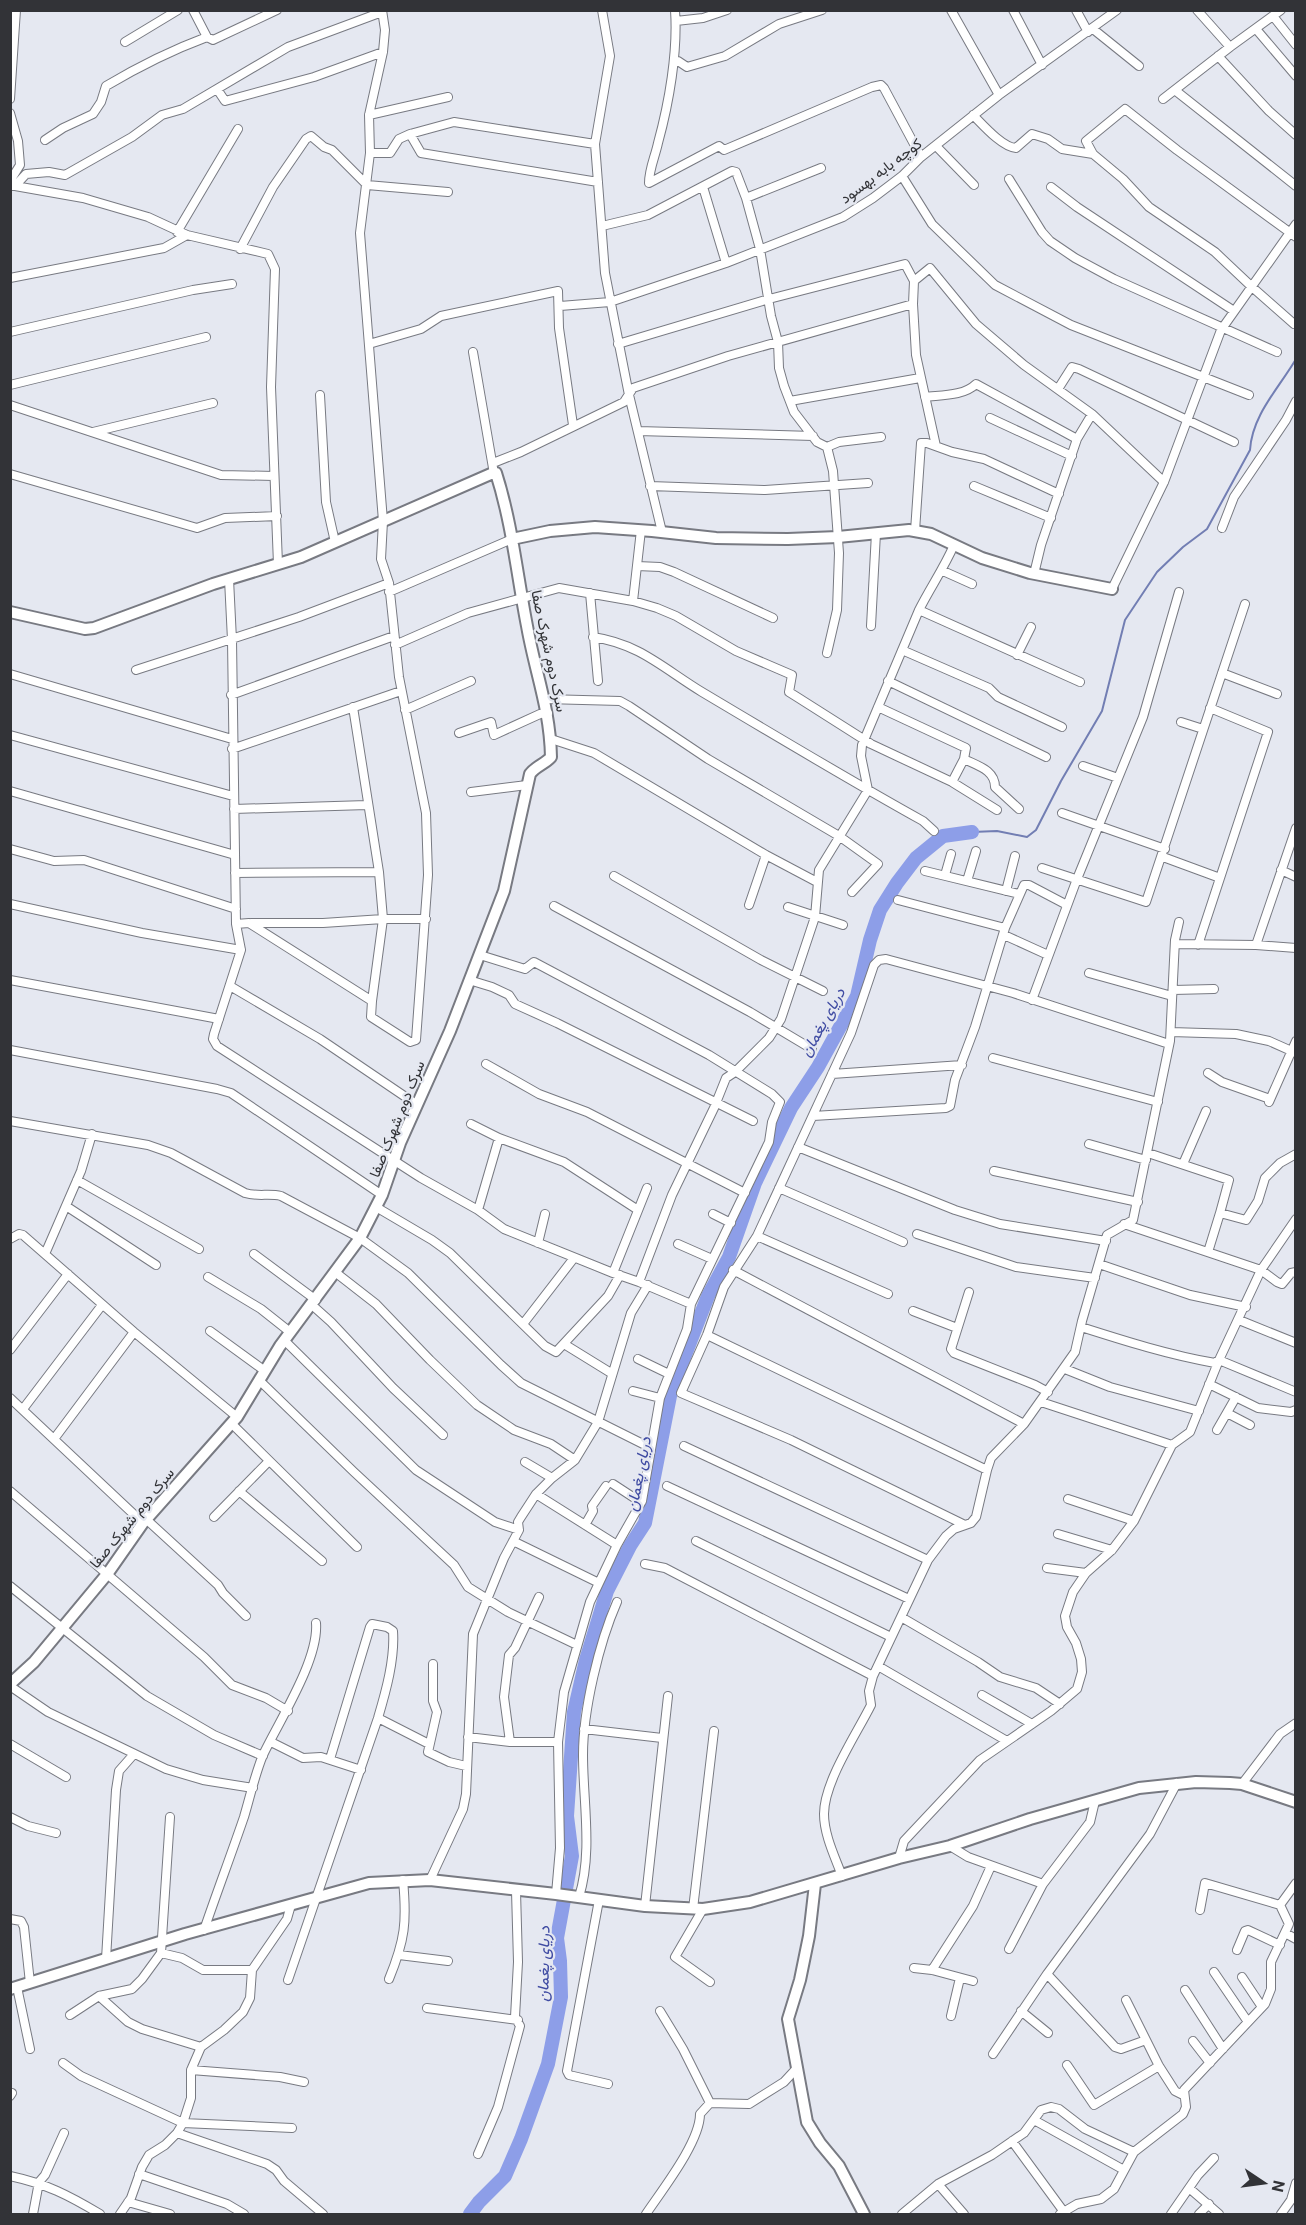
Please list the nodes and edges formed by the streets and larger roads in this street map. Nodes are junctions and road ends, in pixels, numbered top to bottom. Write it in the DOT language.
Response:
graph roads {
  1 [pos="16,10"];
  2 [pos="177,10"];
  3 [pos="194,10"];
  4 [pos="276,10"];
  5 [pos="602,10"];
  6 [pos="675,10"];
  7 [pos="728,10"];
  8 [pos="822,10"];
  9 [pos="951,10"];
  10 [pos="1013,10"];
  11 [pos="1076,10"];
  12 [pos="1118,10"];
  13 [pos="1197,10"];
  14 [pos="1281,10"];
  15 [pos="382,11"];
  16 [pos="1274,16"];
  17 [pos="676,21"];
  18 [pos="1256,29"];
  19 [pos="1091,31"];
  20 [pos="207,37"];
  21 [pos="125,42"];
  22 [pos="1296,45"];
  23 [pos="1230,47"];
  24 [pos="383,52"];
  25 [pos="1218,56"];
  26 [pos="674,63"];
  27 [pos="1042,65"];
  28 [pos="1140,66"];
  29 [pos="1296,76"];
  30 [pos="217,89"];
  31 [pos="1176,91"];
  32 [pos="999,95"];
  33 [pos="448,97"];
  34 [pos="10,99"];
  35 [pos="1163,99"];
  36 [pos="10,113"];
  37 [pos="369,115"];
  38 [pos="974,115"];
  39 [pos="238,129"];
  40 [pos="410,134"];
  41 [pos="1296,135"];
  42 [pos="45,140"];
  43 [pos="595,144"];
  44 [pos="936,146"];
  45 [pos="370,153"];
  46 [pos="1093,154"];
  47 [pos="921,157"];
  48 [pos="821,168"];
  49 [pos="902,176"];
  50 [pos="1010,179"];
  51 [pos="598,182"];
  52 [pos="12,184"];
  53 [pos="367,185"];
  54 [pos="974,185"];
  55 [pos="1296,186"];
  56 [pos="703,187"];
  57 [pos="1052,187"];
  58 [pos="448,192"];
  59 [pos="747,198"];
  60 [pos="1296,224"];
  61 [pos="602,226"];
  62 [pos="177,231"];
  63 [pos="187,235"];
  64 [pos="1293,236"];
  65 [pos="240,249"];
  66 [pos="760,249"];
  67 [pos="726,263"];
  68 [pos="10,278"];
  69 [pos="914,281"];
  70 [pos="232,284"];
  71 [pos="1252,287"];
  72 [pos="769,299"];
  73 [pos="610,302"];
  74 [pos="913,304"];
  75 [pos="560,306"];
  76 [pos="1234,311"];
  77 [pos="1294,324"];
  78 [pos="1223,326"];
  79 [pos="10,332"];
  80 [pos="206,336"];
  81 [pos="778,342"];
  82 [pos="369,344"];
  83 [pos="618,344"];
  84 [pos="474,352"];
  85 [pos="1277,352"];
  86 [pos="1204,377"];
  87 [pos="920,378"];
  88 [pos="10,385"];
  89 [pos="1058,389"];
  90 [pos="320,395"];
  91 [pos="629,395"];
  92 [pos="1249,395"];
  93 [pos="925,397"];
  94 [pos="790,401"];
  95 [pos="1296,401"];
  96 [pos="213,403"];
  97 [pos="10,405"];
  98 [pos="1092,414"];
  99 [pos="990,418"];
  100 [pos="1186,418"];
  101 [pos="573,425"];
  102 [pos="638,431"];
  103 [pos="92,432"];
  104 [pos="813,436"];
  105 [pos="881,437"];
  106 [pos="1077,439"];
  107 [pos="1234,442"];
  108 [pos="936,446"];
  109 [pos="827,447"];
  110 [pos="1072,456"];
  111 [pos="493,468"];
  112 [pos="10,474"];
  113 [pos="274,476"];
  114 [pos="1164,482"];
  115 [pos="868,483"];
  116 [pos="834,485"];
  117 [pos="650,486"];
  118 [pos="974,486"];
  119 [pos="1059,494"];
  120 [pos="277,516"];
  121 [pos="1051,518"];
  122 [pos="383,521"];
  123 [pos="1222,528"];
  124 [pos="641,530"];
  125 [pos="915,531"];
  126 [pos="662,532"];
  127 [pos="876,533"];
  128 [pos="838,537"];
  129 [pos="512,539"];
  130 [pos="335,542"];
  131 [pos="954,545"];
  132 [pos="278,564"];
  133 [pos="637,566"];
  134 [pos="943,571"];
  135 [pos="1034,574"];
  136 [pos="229,579"];
  137 [pos="389,583"];
  138 [pos="972,584"];
  139 [pos="1112,589"];
  140 [pos="389,592"];
  141 [pos="1179,592"];
  142 [pos="590,593"];
  143 [pos="522,596"];
  144 [pos="633,601"];
  145 [pos="1245,604"];
  146 [pos="919,610"];
  147 [pos="10,612"];
  148 [pos="773,618"];
  149 [pos="871,626"];
  150 [pos="1031,627"];
  151 [pos="593,637"];
  152 [pos="232,640"];
  153 [pos="395,640"];
  154 [pos="902,650"];
  155 [pos="827,653"];
  156 [pos="1017,655"];
  157 [pos="136,670"];
  158 [pos="1222,674"];
  159 [pos="10,675"];
  160 [pos="471,681"];
  161 [pos="598,681"];
  162 [pos="888,681"];
  163 [pos="1080,682"];
  164 [pos="402,691"];
  165 [pos="1277,694"];
  166 [pos="231,695"];
  167 [pos="545,699"];
  168 [pos="353,707"];
  169 [pos="878,707"];
  170 [pos="1210,708"];
  171 [pos="405,710"];
  172 [pos="548,713"];
  173 [pos="1181,722"];
  174 [pos="1062,727"];
  175 [pos="1203,729"];
  176 [pos="459,733"];
  177 [pos="10,735"];
  178 [pos="865,738"];
  179 [pos="232,739"];
  180 [pos="551,739"];
  181 [pos="232,749"];
  182 [pos="1046,756"];
  183 [pos="964,759"];
  184 [pos="1083,766"];
  185 [pos="1118,778"];
  186 [pos="952,782"];
  187 [pos="527,785"];
  188 [pos="868,790"];
  189 [pos="10,791"];
  190 [pos="471,792"];
  191 [pos="233,796"];
  192 [pos="367,805"];
  193 [pos="234,809"];
  194 [pos="1019,809"];
  195 [pos="997,810"];
  196 [pos="1062,813"];
  197 [pos="1098,826"];
  198 [pos="1296,828"];
  199 [pos="934,831"];
  200 [pos="839,836"];
  201 [pos="10,849"];
  202 [pos="1292,850"];
  203 [pos="976,851"];
  204 [pos="1164,853"];
  205 [pos="951,854"];
  206 [pos="235,855"];
  207 [pos="766,855"];
  208 [pos="1015,856"];
  209 [pos="1042,868"];
  210 [pos="1281,870"];
  211 [pos="925,871"];
  212 [pos="379,872"];
  213 [pos="235,873"];
  214 [pos="945,875"];
  215 [pos="614,876"];
  216 [pos="1296,877"];
  217 [pos="1220,878"];
  218 [pos="1077,879"];
  219 [pos="967,881"];
  220 [pos="817,882"];
  221 [pos="1006,891"];
  222 [pos="852,892"];
  223 [pos="1019,894"];
  224 [pos="898,900"];
  225 [pos="10,904"];
  226 [pos="749,905"];
  227 [pos="1067,905"];
  228 [pos="554,906"];
  229 [pos="788,907"];
  230 [pos="236,909"];
  231 [pos="815,917"];
  232 [pos="383,919"];
  233 [pos="426,919"];
  234 [pos="1179,922"];
  235 [pos="249,923"];
  236 [pos="236,924"];
  237 [pos="843,925"];
  238 [pos="1005,931"];
  239 [pos="1175,944"];
  240 [pos="1198,945"];
  241 [pos="1256,945"];
  242 [pos="1296,948"];
  243 [pos="241,950"];
  244 [pos="480,955"];
  245 [pos="1048,955"];
  246 [pos="1089,973"];
  247 [pos="796,976"];
  248 [pos="10,980"];
  249 [pos="470,980"];
  250 [pos="230,986"];
  251 [pos="988,988"];
  252 [pos="1214,989"];
  253 [pos="823,991"];
  254 [pos="1172,993"];
  255 [pos="1032,999"];
  256 [pos="372,1001"];
  257 [pos="219,1019"];
  258 [pos="776,1027"];
  259 [pos="1171,1032"];
  260 [pos="1296,1041"];
  261 [pos="1169,1044"];
  262 [pos="812,1049"];
  263 [pos="10,1050"];
  264 [pos="1293,1052"];
  265 [pos="993,1058"];
  266 [pos="486,1065"];
  267 [pos="962,1065"];
  268 [pos="735,1072"];
  269 [pos="1208,1073"];
  270 [pos="832,1074"];
  271 [pos="1158,1101"];
  272 [pos="717,1102"];
  273 [pos="416,1104"];
  274 [pos="1206,1111"];
  275 [pos="813,1116"];
  276 [pos="753,1120"];
  277 [pos="10,1121"];
  278 [pos="471,1124"];
  279 [pos="92,1134"];
  280 [pos="499,1138"];
  281 [pos="1089,1144"];
  282 [pos="798,1147"];
  283 [pos="1296,1154"];
  284 [pos="1147,1157"];
  285 [pos="395,1160"];
  286 [pos="687,1164"];
  287 [pos="1183,1164"];
  288 [pos="994,1171"];
  289 [pos="77,1180"];
  290 [pos="647,1188"];
  291 [pos="779,1188"];
  292 [pos="745,1193"];
  293 [pos="382,1195"];
  294 [pos="1138,1202"];
  295 [pos="66,1206"];
  296 [pos="376,1207"];
  297 [pos="478,1210"];
  298 [pos="638,1210"];
  299 [pos="1220,1213"];
  300 [pos="545,1214"];
  301 [pos="713,1214"];
  302 [pos="1296,1219"];
  303 [pos="731,1223"];
  304 [pos="1124,1224"];
  305 [pos="917,1234"];
  306 [pos="757,1236"];
  307 [pos="360,1238"];
  308 [pos="10,1239"];
  309 [pos="1106,1241"];
  310 [pos="903,1242"];
  311 [pos="538,1243"];
  312 [pos="678,1244"];
  313 [pos="199,1249"];
  314 [pos="1208,1252"];
  315 [pos="45,1254"];
  316 [pos="254,1254"];
  317 [pos="574,1258"];
  318 [pos="712,1259"];
  319 [pos="1099,1264"];
  320 [pos="156,1265"];
  321 [pos="733,1270"];
  322 [pos="1261,1270"];
  323 [pos="335,1272"];
  324 [pos="1296,1272"];
  325 [pos="68,1274"];
  326 [pos="616,1274"];
  327 [pos="208,1277"];
  328 [pos="1095,1278"];
  329 [pos="639,1282"];
  330 [pos="648,1286"];
  331 [pos="969,1292"];
  332 [pos="888,1294"];
  333 [pos="314,1302"];
  334 [pos="691,1304"];
  335 [pos="102,1305"];
  336 [pos="1246,1307"];
  337 [pos="913,1311"];
  338 [pos="1239,1320"];
  339 [pos="523,1324"];
  340 [pos="1081,1327"];
  341 [pos="957,1328"];
  342 [pos="210,1331"];
  343 [pos="134,1332"];
  344 [pos="707,1335"];
  345 [pos="287,1336"];
  346 [pos="1296,1342"];
  347 [pos="564,1344"];
  348 [pos="10,1350"];
  349 [pos="638,1359"];
  350 [pos="1219,1360"];
  351 [pos="1065,1369"];
  352 [pos="611,1373"];
  353 [pos="669,1374"];
  354 [pos="262,1375"];
  355 [pos="1209,1384"];
  356 [pos="633,1391"];
  357 [pos="1048,1392"];
  358 [pos="1296,1392"];
  359 [pos="1236,1397"];
  360 [pos="10,1398"];
  361 [pos="660,1398"];
  362 [pos="1041,1402"];
  363 [pos="23,1409"];
  364 [pos="1296,1410"];
  365 [pos="1199,1411"];
  366 [pos="1227,1413"];
  367 [pos="234,1420"];
  368 [pos="598,1422"];
  369 [pos="1024,1424"];
  370 [pos="1251,1425"];
  371 [pos="1217,1430"];
  372 [pos="443,1435"];
  373 [pos="54,1439"];
  374 [pos="1172,1445"];
  375 [pos="684,1446"];
  376 [pos="651,1448"];
  377 [pos="575,1460"];
  378 [pos="269,1461"];
  379 [pos="525,1462"];
  380 [pos="987,1470"];
  381 [pos="552,1478"];
  382 [pos="668,1486"];
  383 [pos="10,1491"];
  384 [pos="239,1491"];
  385 [pos="536,1494"];
  386 [pos="1068,1499"];
  387 [pos="642,1501"];
  388 [pos="214,1517"];
  389 [pos="1134,1521"];
  390 [pos="145,1522"];
  391 [pos="585,1525"];
  392 [pos="965,1525"];
  393 [pos="519,1530"];
  394 [pos="1059,1534"];
  395 [pos="513,1541"];
  396 [pos="696,1541"];
  397 [pos="617,1545"];
  398 [pos="357,1547"];
  399 [pos="1112,1550"];
  400 [pos="928,1560"];
  401 [pos="322,1561"];
  402 [pos="645,1564"];
  403 [pos="1047,1568"];
  404 [pos="108,1572"];
  405 [pos="1086,1573"];
  406 [pos="599,1583"];
  407 [pos="10,1586"];
  408 [pos="539,1597"];
  409 [pos="487,1598"];
  410 [pos="909,1599"];
  411 [pos="617,1602"];
  412 [pos="246,1616"];
  413 [pos="901,1617"];
  414 [pos="527,1622"];
  415 [pos="316,1623"];
  416 [pos="61,1628"];
  417 [pos="891,1637"];
  418 [pos="577,1645"];
  419 [pos="433,1664"];
  420 [pos="878,1666"];
  421 [pos="873,1676"];
  422 [pos="10,1685"];
  423 [pos="982,1695"];
  424 [pos="668,1696"];
  425 [pos="1060,1704"];
  426 [pos="288,1711"];
  427 [pos="378,1718"];
  428 [pos="1296,1723"];
  429 [pos="1032,1724"];
  430 [pos="585,1729"];
  431 [pos="714,1731"];
  432 [pos="468,1737"];
  433 [pos="662,1738"];
  434 [pos="1007,1741"];
  435 [pos="271,1742"];
  436 [pos="510,1742"];
  437 [pos="558,1742"];
  438 [pos="10,1744"];
  439 [pos="429,1744"];
  440 [pos="134,1754"];
  441 [pos="263,1756"];
  442 [pos="330,1759"];
  443 [pos="466,1766"];
  444 [pos="361,1770"];
  445 [pos="66,1777"];
  446 [pos="1176,1783"];
  447 [pos="1242,1784"];
  448 [pos="253,1788"];
  449 [pos="1095,1801"];
  450 [pos="1296,1802"];
  451 [pos="10,1817"];
  452 [pos="170,1817"];
  453 [pos="56,1833"];
  454 [pos="950,1846"];
  455 [pos="899,1858"];
  456 [pos="991,1866"];
  457 [pos="842,1876"];
  458 [pos="403,1880"];
  459 [pos="429,1880"];
  460 [pos="1296,1883"];
  461 [pos="814,1884"];
  462 [pos="1043,1884"];
  463 [pos="516,1891"];
  464 [pos="558,1894"];
  465 [pos="576,1897"];
  466 [pos="315,1899"];
  467 [pos="600,1900"];
  468 [pos="291,1905"];
  469 [pos="1280,1905"];
  470 [pos="645,1906"];
  471 [pos="698,1909"];
  472 [pos="1200,1910"];
  473 [pos="10,1919"];
  474 [pos="204,1930"];
  475 [pos="1285,1933"];
  476 [pos="1296,1939"];
  477 [pos="161,1942"];
  478 [pos="1280,1945"];
  479 [pos="1009,1948"];
  480 [pos="1237,1950"];
  481 [pos="161,1953"];
  482 [pos="399,1955"];
  483 [pos="106,1959"];
  484 [pos="448,1961"];
  485 [pos="914,1968"];
  486 [pos="252,1970"];
  487 [pos="932,1970"];
  488 [pos="1214,1972"];
  489 [pos="1047,1974"];
  490 [pos="1242,1977"];
  491 [pos="389,1978"];
  492 [pos="960,1978"];
  493 [pos="288,1980"];
  494 [pos="973,1981"];
  495 [pos="710,1982"];
  496 [pos="30,1983"];
  497 [pos="14,1988"];
  498 [pos="1185,1990"];
  499 [pos="99,1996"];
  500 [pos="1126,2000"];
  501 [pos="1262,2007"];
  502 [pos="427,2008"];
  503 [pos="660,2010"];
  504 [pos="1021,2012"];
  505 [pos="70,2015"];
  506 [pos="951,2016"];
  507 [pos="518,2020"];
  508 [pos="1248,2022"];
  509 [pos="1048,2033"];
  510 [pos="1146,2040"];
  511 [pos="1193,2041"];
  512 [pos="201,2047"];
  513 [pos="30,2049"];
  514 [pos="1223,2049"];
  515 [pos="993,2054"];
  516 [pos="1210,2063"];
  517 [pos="63,2064"];
  518 [pos="1067,2065"];
  519 [pos="1159,2066"];
  520 [pos="797,2068"];
  521 [pos="191,2070"];
  522 [pos="304,2082"];
  523 [pos="608,2084"];
  524 [pos="1183,2095"];
  525 [pos="710,2103"];
  526 [pos="1034,2120"];
  527 [pos="183,2123"];
  528 [pos="292,2128"];
  529 [pos="64,2133"];
  530 [pos="177,2133"];
  531 [pos="1012,2141"];
  532 [pos="1134,2152"];
  533 [pos="478,2154"];
  534 [pos="1214,2158"];
  535 [pos="1124,2170"];
  536 [pos="139,2174"];
  537 [pos="10,2176"];
  538 [pos="39,2182"];
  539 [pos="1296,2183"];
  540 [pos="939,2184"];
  541 [pos="1189,2188"];
  542 [pos="128,2202"];
  543 [pos="1209,2204"];
  544 [pos="1061,2213"];
  545 [pos="33,2214"];
  546 [pos="100,2214"];
  547 [pos="120,2214"];
  548 [pos="170,2214"];
  549 [pos="244,2214"];
  550 [pos="323,2214"];
  551 [pos="646,2214"];
  552 [pos="864,2214"];
  553 [pos="902,2214"];
  554 [pos="964,2214"];
  555 [pos="1171,2214"];
  556 [pos="1199,2214"];
  557 [pos="1219,2214"];
  558 [pos="1281,2214"];
  1 -- 34 [label="street"];
  2 -- 21 [label="street"];
  3 -- 20 [label="street"];
  4 -- 20 [label="street"];
  5 -- 43 [label="street"];
  6 -- 17 [label="street"];
  7 -- 17 [label="street"];
  8 -- 26 [label="street"];
  9 -- 32 [label="street"];
  10 -- 27 [label="street"];
  11 -- 19 [label="street"];
  12 -- 19 [label="street, کوچه بابه بهسود"];
  13 -- 23 [label="street"];
  14 -- 16 [label="street"];
  15 -- 24 [label="street"];
  15 -- 30 [label="street"];
  16 -- 18 [label="street"];
  16 -- 22 [label="street"];
  17 -- 26 [label="street"];
  18 -- 23 [label="street"];
  18 -- 29 [label="street"];
  19 -- 27 [label="street, کوچه بابه بهسود"];
  19 -- 28 [label="street"];
  20 -- 42 [label="street"];
  23 -- 25 [label="street"];
  24 -- 30 [label="street"];
  24 -- 37 [label="street"];
  25 -- 31 [label="street"];
  25 -- 41 [label="street"];
  26 -- 47 [label="street"];
  27 -- 32 [label="street, کوچه بابه بهسود"];
  30 -- 52 [label="street"];
  31 -- 35 [label="street"];
  31 -- 55 [label="street"];
  32 -- 38 [label="street, کوچه بابه بهسود"];
  33 -- 37 [label="street"];
  36 -- 52 [label="street"];
  37 -- 45 [label="street"];
  38 -- 44 [label="street, کوچه بابه بهسود"];
  38 -- 46 [label="street"];
  39 -- 62 [label="street"];
  40 -- 43 [label="street"];
  40 -- 45 [label="street"];
  40 -- 51 [label="street"];
  43 -- 51 [label="street"];
  44 -- 47 [label="street, کوچه بابه بهسود"];
  44 -- 54 [label="street"];
  45 -- 53 [label="street"];
  46 -- 64 [label="street"];
  46 -- 71 [label="street"];
  47 -- 49 [label="street, کوچه بابه بهسود"];
  48 -- 59 [label="street"];
  49 -- 66 [label="street, کوچه بابه بهسود"];
  49 -- 86 [label="street"];
  50 -- 78 [label="street"];
  51 -- 61 [label="street"];
  52 -- 62 [label="street"];
  53 -- 58 [label="street"];
  53 -- 65 [label="street"];
  53 -- 82 [label="street"];
  56 -- 59 [label="street"];
  56 -- 61 [label="street"];
  56 -- 67 [label="street"];
  57 -- 76 [label="street"];
  59 -- 66 [label="street"];
  60 -- 64 [label="street"];
  61 -- 73 [label="street"];
  62 -- 63 [label="street"];
  63 -- 65 [label="street"];
  63 -- 68 [label="street"];
  64 -- 71 [label="street"];
  65 -- 113 [label="street"];
  66 -- 67 [label="street, کوچه بابه بهسود"];
  66 -- 72 [label="street"];
  67 -- 73 [label="street, کوچه بابه بهسود"];
  69 -- 72 [label="street"];
  69 -- 74 [label="street"];
  69 -- 89 [label="street"];
  70 -- 79 [label="street"];
  71 -- 76 [label="street"];
  71 -- 77 [label="street"];
  72 -- 81 [label="street"];
  72 -- 83 [label="street"];
  73 -- 75 [label="street, کوچه بابه بهسود"];
  73 -- 83 [label="street"];
  74 -- 81 [label="street"];
  74 -- 87 [label="street"];
  75 -- 82 [label="street"];
  75 -- 101 [label="street"];
  76 -- 78 [label="street"];
  78 -- 85 [label="street"];
  78 -- 86 [label="street"];
  80 -- 88 [label="street"];
  81 -- 91 [label="street"];
  81 -- 94 [label="street"];
  82 -- 122 [label="street"];
  83 -- 91 [label="street"];
  84 -- 111 [label="street"];
  86 -- 92 [label="street"];
  86 -- 100 [label="street"];
  87 -- 93 [label="street"];
  87 -- 94 [label="street"];
  89 -- 98 [label="street"];
  89 -- 100 [label="street"];
  90 -- 130 [label="street"];
  91 -- 101 [label="street"];
  91 -- 102 [label="street"];
  93 -- 106 [label="street"];
  93 -- 108 [label="street"];
  94 -- 104 [label="street"];
  95 -- 123 [label="street"];
  96 -- 103 [label="street"];
  97 -- 103 [label="street"];
  98 -- 106 [label="street"];
  98 -- 114 [label="street"];
  99 -- 110 [label="street"];
  100 -- 107 [label="street"];
  100 -- 114 [label="street"];
  101 -- 111 [label="street"];
  102 -- 104 [label="street"];
  102 -- 117 [label="street"];
  103 -- 113 [label="street"];
  104 -- 109 [label="street"];
  105 -- 109 [label="street"];
  106 -- 110 [label="street"];
  108 -- 119 [label="street"];
  108 -- 125 [label="street"];
  109 -- 116 [label="street"];
  110 -- 119 [label="street"];
  111 -- 122 [label="street"];
  111 -- 129 [label="street, سرک دوم شهرک صفا"];
  112 -- 120 [label="street"];
  113 -- 120 [label="street"];
  114 -- 139 [label="street"];
  115 -- 116 [label="street"];
  116 -- 117 [label="street"];
  116 -- 128 [label="street"];
  117 -- 126 [label="street"];
  118 -- 121 [label="street"];
  119 -- 121 [label="street"];
  120 -- 132 [label="street"];
  121 -- 135 [label="street"];
  122 -- 130 [label="street"];
  122 -- 137 [label="street"];
  124 -- 126 [label="street"];
  124 -- 129 [label="street"];
  124 -- 133 [label="street"];
  125 -- 127 [label="street"];
  125 -- 131 [label="street"];
  126 -- 128 [label="street"];
  127 -- 128 [label="street"];
  127 -- 149 [label="street"];
  128 -- 155 [label="street"];
  129 -- 140 [label="street"];
  129 -- 143 [label="street, سرک دوم شهرک صفا"];
  130 -- 132 [label="street"];
  131 -- 134 [label="street"];
  131 -- 135 [label="street"];
  132 -- 136 [label="street"];
  133 -- 144 [label="street"];
  133 -- 148 [label="street"];
  134 -- 138 [label="street"];
  134 -- 146 [label="street"];
  135 -- 139 [label="street"];
  136 -- 147 [label="street"];
  136 -- 152 [label="street"];
  137 -- 140 [label="street"];
  137 -- 152 [label="street"];
  140 -- 153 [label="street"];
  141 -- 185 [label="street"];
  142 -- 143 [label="street"];
  142 -- 144 [label="street"];
  142 -- 151 [label="street"];
  143 -- 153 [label="street"];
  143 -- 167 [label="street, سرک دوم شهرک صفا"];
  144 -- 178 [label="street"];
  145 -- 158 [label="street"];
  146 -- 154 [label="street"];
  146 -- 156 [label="street"];
  150 -- 156 [label="street"];
  151 -- 161 [label="street"];
  151 -- 188 [label="street"];
  152 -- 157 [label="street"];
  152 -- 166 [label="street"];
  153 -- 164 [label="street"];
  153 -- 166 [label="street"];
  154 -- 162 [label="street"];
  154 -- 174 [label="street"];
  156 -- 163 [label="street"];
  158 -- 165 [label="street"];
  158 -- 170 [label="street"];
  159 -- 179 [label="street"];
  160 -- 171 [label="street"];
  162 -- 169 [label="street"];
  162 -- 182 [label="street"];
  164 -- 168 [label="street"];
  164 -- 171 [label="street"];
  166 -- 179 [label="street"];
  167 -- 172 [label="street, سرک دوم شهرک صفا"];
  167 -- 200 [label="street"];
  168 -- 181 [label="street"];
  168 -- 192 [label="street"];
  169 -- 178 [label="street"];
  169 -- 183 [label="street"];
  170 -- 175 [label="street"];
  170 -- 217 [label="street"];
  171 -- 233 [label="street"];
  172 -- 176 [label="street"];
  172 -- 180 [label="street, سرک دوم شهرک صفا"];
  173 -- 175 [label="street"];
  175 -- 204 [label="street"];
  177 -- 191 [label="street"];
  178 -- 186 [label="street"];
  178 -- 188 [label="street"];
  179 -- 181 [label="street"];
  180 -- 187 [label="street, سرک دوم شهرک صفا"];
  180 -- 207 [label="street"];
  181 -- 191 [label="street"];
  183 -- 186 [label="street"];
  183 -- 194 [label="street"];
  184 -- 185 [label="street"];
  185 -- 197 [label="street"];
  186 -- 195 [label="street"];
  187 -- 190 [label="street"];
  187 -- 244 [label="street, سرک دوم شهرک صفا"];
  188 -- 199 [label="street"];
  188 -- 200 [label="street"];
  189 -- 206 [label="street"];
  191 -- 193 [label="street"];
  192 -- 193 [label="street"];
  192 -- 212 [label="street"];
  193 -- 206 [label="street"];
  196 -- 197 [label="street"];
  197 -- 204 [label="street"];
  197 -- 218 [label="street"];
  198 -- 202 [label="street"];
  200 -- 220 [label="street"];
  200 -- 222 [label="street"];
  201 -- 230 [label="street"];
  202 -- 210 [label="street"];
  203 -- 219 [label="street"];
  204 -- 217 [label="street"];
  204 -- 218 [label="street"];
  205 -- 214 [label="street"];
  206 -- 213 [label="street"];
  207 -- 220 [label="street"];
  207 -- 226 [label="street"];
  208 -- 221 [label="street"];
  209 -- 218 [label="street"];
  210 -- 216 [label="street"];
  210 -- 241 [label="street"];
  211 -- 214 [label="street"];
  212 -- 213 [label="street"];
  212 -- 232 [label="street"];
  213 -- 230 [label="street"];
  214 -- 219 [label="street"];
  215 -- 247 [label="street"];
  217 -- 240 [label="street"];
  218 -- 227 [label="street"];
  219 -- 221 [label="street"];
  220 -- 231 [label="street"];
  221 -- 223 [label="street"];
  223 -- 227 [label="street"];
  223 -- 238 [label="street"];
  224 -- 238 [label="street"];
  225 -- 243 [label="street"];
  227 -- 245 [label="street"];
  228 -- 258 [label="street"];
  229 -- 231 [label="street"];
  230 -- 236 [label="street"];
  231 -- 237 [label="street"];
  231 -- 247 [label="street"];
  232 -- 233 [label="street"];
  232 -- 235 [label="street"];
  232 -- 256 [label="street"];
  233 -- 256 [label="street"];
  234 -- 239 [label="street"];
  235 -- 236 [label="street"];
  235 -- 256 [label="street"];
  236 -- 243 [label="street"];
  238 -- 245 [label="street"];
  238 -- 251 [label="street"];
  239 -- 240 [label="street"];
  239 -- 254 [label="street"];
  240 -- 241 [label="street"];
  241 -- 242 [label="street"];
  243 -- 250 [label="street"];
  244 -- 249 [label="street, سرک دوم شهرک صفا"];
  244 -- 268 [label="street"];
  245 -- 255 [label="street"];
  246 -- 254 [label="street"];
  247 -- 253 [label="street"];
  247 -- 258 [label="street"];
  248 -- 257 [label="street"];
  249 -- 272 [label="street"];
  249 -- 273 [label="street, سرک دوم شهرک صفا"];
  250 -- 257 [label="street"];
  250 -- 273 [label="street"];
  251 -- 255 [label="street"];
  251 -- 267 [label="street"];
  251 -- 270 [label="street"];
  252 -- 254 [label="street"];
  254 -- 259 [label="street"];
  255 -- 261 [label="street"];
  257 -- 285 [label="street"];
  258 -- 262 [label="street"];
  258 -- 268 [label="street"];
  259 -- 261 [label="street"];
  259 -- 264 [label="street"];
  260 -- 264 [label="street"];
  261 -- 271 [label="street"];
  263 -- 293 [label="street"];
  264 -- 269 [label="street"];
  265 -- 271 [label="street"];
  266 -- 286 [label="street"];
  267 -- 270 [label="street"];
  267 -- 275 [label="street"];
  268 -- 272 [label="street"];
  268 -- 292 [label="street"];
  270 -- 275 [label="street"];
  271 -- 284 [label="street"];
  272 -- 276 [label="street"];
  272 -- 286 [label="street"];
  273 -- 285 [label="street, سرک دوم شهرک صفا"];
  274 -- 287 [label="street"];
  275 -- 282 [label="street"];
  277 -- 279 [label="street"];
  278 -- 280 [label="street"];
  279 -- 289 [label="street"];
  279 -- 307 [label="street"];
  280 -- 297 [label="street"];
  280 -- 298 [label="street"];
  281 -- 284 [label="street"];
  282 -- 291 [label="street"];
  282 -- 309 [label="street"];
  283 -- 299 [label="street"];
  284 -- 287 [label="street"];
  284 -- 294 [label="street"];
  285 -- 293 [label="street, سرک دوم شهرک صفا"];
  285 -- 297 [label="street"];
  286 -- 292 [label="street"];
  286 -- 329 [label="street"];
  287 -- 299 [label="street"];
  288 -- 294 [label="street"];
  289 -- 295 [label="street"];
  289 -- 313 [label="street"];
  290 -- 298 [label="street"];
  291 -- 306 [label="street"];
  291 -- 310 [label="street"];
  292 -- 303 [label="street"];
  293 -- 296 [label="street, سرک دوم شهرک صفا"];
  294 -- 304 [label="street"];
  295 -- 315 [label="street"];
  295 -- 320 [label="street"];
  296 -- 307 [label="street, سرک دوم شهرک صفا"];
  296 -- 339 [label="street"];
  297 -- 311 [label="street"];
  298 -- 326 [label="street"];
  299 -- 314 [label="street"];
  300 -- 311 [label="street"];
  301 -- 303 [label="street"];
  302 -- 322 [label="street"];
  303 -- 318 [label="street"];
  304 -- 309 [label="street"];
  304 -- 314 [label="street"];
  305 -- 328 [label="street"];
  306 -- 321 [label="street"];
  306 -- 332 [label="street"];
  307 -- 323 [label="street, سرک دوم شهرک صفا"];
  307 -- 368 [label="street"];
  308 -- 315 [label="street"];
  309 -- 319 [label="street"];
  311 -- 317 [label="street"];
  312 -- 318 [label="street"];
  314 -- 322 [label="street"];
  315 -- 325 [label="street"];
  316 -- 333 [label="street"];
  317 -- 326 [label="street"];
  317 -- 339 [label="street"];
  318 -- 334 [label="street"];
  319 -- 328 [label="street"];
  319 -- 336 [label="street"];
  321 -- 344 [label="street"];
  321 -- 369 [label="street"];
  322 -- 324 [label="street"];
  322 -- 336 [label="street"];
  323 -- 333 [label="street, سرک دوم شهرک صفا"];
  323 -- 377 [label="street"];
  325 -- 335 [label="street"];
  325 -- 348 [label="street"];
  326 -- 329 [label="street"];
  326 -- 347 [label="street"];
  327 -- 345 [label="street"];
  328 -- 340 [label="street"];
  329 -- 330 [label="street"];
  330 -- 334 [label="street"];
  330 -- 352 [label="street"];
  331 -- 341 [label="street"];
  333 -- 345 [label="street, سرک دوم شهرک صفا"];
  333 -- 372 [label="street"];
  334 -- 353 [label="street"];
  335 -- 343 [label="street"];
  335 -- 363 [label="street"];
  336 -- 338 [label="street"];
  337 -- 341 [label="street"];
  338 -- 346 [label="street"];
  338 -- 350 [label="street"];
  339 -- 347 [label="street"];
  340 -- 350 [label="street"];
  340 -- 351 [label="street"];
  341 -- 357 [label="street"];
  342 -- 354 [label="street"];
  343 -- 367 [label="street"];
  343 -- 373 [label="street"];
  344 -- 380 [label="street"];
  344 -- 392 [label="street"];
  345 -- 354 [label="street, سرک دوم شهرک صفا"];
  345 -- 393 [label="street"];
  347 -- 352 [label="street"];
  349 -- 353 [label="street"];
  350 -- 355 [label="street"];
  350 -- 358 [label="street"];
  351 -- 357 [label="street"];
  351 -- 365 [label="street"];
  352 -- 368 [label="street"];
  353 -- 361 [label="street"];
  354 -- 367 [label="street, سرک دوم شهرک صفا"];
  354 -- 409 [label="street"];
  355 -- 359 [label="street"];
  355 -- 365 [label="street"];
  356 -- 361 [label="street"];
  357 -- 362 [label="street"];
  359 -- 364 [label="street"];
  359 -- 366 [label="street"];
  360 -- 363 [label="street"];
  361 -- 376 [label="street"];
  362 -- 369 [label="street"];
  362 -- 374 [label="street"];
  363 -- 373 [label="street"];
  365 -- 374 [label="street"];
  366 -- 370 [label="street"];
  366 -- 371 [label="street"];
  367 -- 378 [label="street"];
  367 -- 390 [label="street, سرک دوم شهرک صفا"];
  368 -- 376 [label="street"];
  368 -- 377 [label="street"];
  369 -- 380 [label="street"];
  373 -- 390 [label="street"];
  374 -- 389 [label="street"];
  375 -- 400 [label="street"];
  376 -- 387 [label="street"];
  377 -- 381 [label="street"];
  378 -- 384 [label="street"];
  378 -- 398 [label="street"];
  379 -- 381 [label="street"];
  380 -- 392 [label="street"];
  381 -- 385 [label="street"];
  382 -- 410 [label="street"];
  383 -- 404 [label="street"];
  384 -- 388 [label="street"];
  384 -- 401 [label="street"];
  385 -- 391 [label="street"];
  385 -- 393 [label="street"];
  386 -- 389 [label="street"];
  387 -- 391 [label="street"];
  387 -- 397 [label="street"];
  389 -- 399 [label="street"];
  390 -- 404 [label="street, سرک دوم شهرک صفا"];
  390 -- 412 [label="street"];
  391 -- 397 [label="street"];
  392 -- 400 [label="street"];
  393 -- 395 [label="street"];
  394 -- 399 [label="street"];
  395 -- 406 [label="street"];
  395 -- 409 [label="street"];
  396 -- 417 [label="street"];
  397 -- 406 [label="street"];
  399 -- 405 [label="street"];
  400 -- 410 [label="street"];
  402 -- 421 [label="street"];
  403 -- 405 [label="street"];
  404 -- 416 [label="street, سرک دوم شهرک صفا"];
  404 -- 426 [label="street"];
  405 -- 425 [label="street"];
  406 -- 418 [label="street"];
  407 -- 416 [label="street"];
  408 -- 414 [label="street"];
  409 -- 414 [label="street"];
  409 -- 432 [label="street"];
  410 -- 413 [label="street"];
  411 -- 430 [label="street"];
  413 -- 417 [label="street"];
  413 -- 425 [label="street"];
  414 -- 418 [label="street"];
  414 -- 436 [label="street"];
  415 -- 426 [label="street"];
  416 -- 422 [label="street, سرک دوم شهرک صفا"];
  416 -- 441 [label="street"];
  417 -- 420 [label="street"];
  418 -- 437 [label="street"];
  419 -- 439 [label="street"];
  420 -- 421 [label="street"];
  420 -- 434 [label="street"];
  421 -- 457 [label="street"];
  422 -- 440 [label="street"];
  423 -- 429 [label="street"];
  424 -- 433 [label="street"];
  425 -- 429 [label="street"];
  426 -- 435 [label="street"];
  427 -- 439 [label="street"];
  427 -- 442 [label="street"];
  427 -- 444 [label="street"];
  428 -- 447 [label="street"];
  429 -- 434 [label="street"];
  430 -- 433 [label="street"];
  430 -- 465 [label="street"];
  431 -- 471 [label="street"];
  432 -- 436 [label="street"];
  432 -- 443 [label="street"];
  433 -- 470 [label="street"];
  434 -- 455 [label="street"];
  435 -- 441 [label="street"];
  435 -- 442 [label="street"];
  436 -- 437 [label="street"];
  437 -- 464 [label="street"];
  438 -- 445 [label="street"];
  439 -- 443 [label="street"];
  440 -- 448 [label="street"];
  440 -- 483 [label="street"];
  441 -- 448 [label="street"];
  442 -- 444 [label="street"];
  443 -- 459 [label="street"];
  444 -- 466 [label="street"];
  446 -- 447 [label="street"];
  446 -- 449 [label="street"];
  446 -- 489 [label="street"];
  447 -- 450 [label="street"];
  448 -- 474 [label="street"];
  449 -- 454 [label="street"];
  449 -- 462 [label="street"];
  451 -- 453 [label="street"];
  452 -- 477 [label="street"];
  454 -- 455 [label="street"];
  454 -- 456 [label="street"];
  455 -- 457 [label="street"];
  456 -- 462 [label="street"];
  456 -- 487 [label="street"];
  457 -- 461 [label="street"];
  458 -- 459 [label="street"];
  458 -- 466 [label="street"];
  458 -- 482 [label="street"];
  459 -- 463 [label="street"];
  460 -- 469 [label="street"];
  461 -- 471 [label="street"];
  461 -- 520 [label="street"];
  462 -- 479 [label="street"];
  463 -- 464 [label="street"];
  463 -- 507 [label="street"];
  464 -- 465 [label="street"];
  465 -- 467 [label="street"];
  466 -- 468 [label="street"];
  466 -- 493 [label="street"];
  467 -- 470 [label="street"];
  467 -- 523 [label="street"];
  468 -- 474 [label="street"];
  468 -- 486 [label="street"];
  469 -- 472 [label="street"];
  469 -- 475 [label="street"];
  470 -- 471 [label="street"];
  471 -- 495 [label="street"];
  473 -- 496 [label="street"];
  474 -- 477 [label="street"];
  475 -- 476 [label="street"];
  475 -- 478 [label="street"];
  477 -- 481 [label="street"];
  477 -- 483 [label="street"];
  478 -- 480 [label="street"];
  478 -- 501 [label="street"];
  481 -- 486 [label="street"];
  481 -- 499 [label="street"];
  482 -- 484 [label="street"];
  482 -- 491 [label="street"];
  483 -- 496 [label="street"];
  485 -- 487 [label="street"];
  486 -- 512 [label="street"];
  487 -- 492 [label="street"];
  488 -- 508 [label="street"];
  489 -- 504 [label="street"];
  489 -- 510 [label="street"];
  490 -- 501 [label="street"];
  492 -- 494 [label="street"];
  492 -- 506 [label="street"];
  496 -- 497 [label="street"];
  497 -- 513 [label="street"];
  498 -- 514 [label="street"];
  499 -- 505 [label="street"];
  499 -- 512 [label="street"];
  500 -- 510 [label="street"];
  501 -- 508 [label="street"];
  502 -- 507 [label="street"];
  503 -- 525 [label="street"];
  504 -- 509 [label="street"];
  504 -- 515 [label="street"];
  507 -- 533 [label="street"];
  508 -- 514 [label="street"];
  510 -- 519 [label="street"];
  511 -- 516 [label="street"];
  512 -- 521 [label="street"];
  514 -- 516 [label="street"];
  516 -- 524 [label="street"];
  517 -- 527 [label="street"];
  518 -- 519 [label="street"];
  519 -- 524 [label="street"];
  520 -- 525 [label="street"];
  520 -- 552 [label="street"];
  521 -- 522 [label="street"];
  521 -- 527 [label="street"];
  524 -- 532 [label="street"];
  525 -- 551 [label="street"];
  526 -- 531 [label="street"];
  526 -- 532 [label="street"];
  526 -- 535 [label="street"];
  527 -- 528 [label="street"];
  527 -- 530 [label="street"];
  529 -- 538 [label="street"];
  530 -- 536 [label="street"];
  530 -- 550 [label="street"];
  531 -- 540 [label="street"];
  531 -- 544 [label="street"];
  532 -- 535 [label="street"];
  534 -- 541 [label="street"];
  535 -- 544 [label="street"];
  536 -- 542 [label="street"];
  536 -- 549 [label="street"];
  537 -- 538 [label="street"];
  538 -- 545 [label="street"];
  538 -- 546 [label="street"];
  539 -- 558 [label="street"];
  540 -- 553 [label="street"];
  540 -- 554 [label="street"];
  541 -- 543 [label="street"];
  541 -- 555 [label="street"];
  542 -- 547 [label="street"];
  542 -- 548 [label="street"];
  543 -- 556 [label="street"];
  543 -- 557 [label="street"];
}
